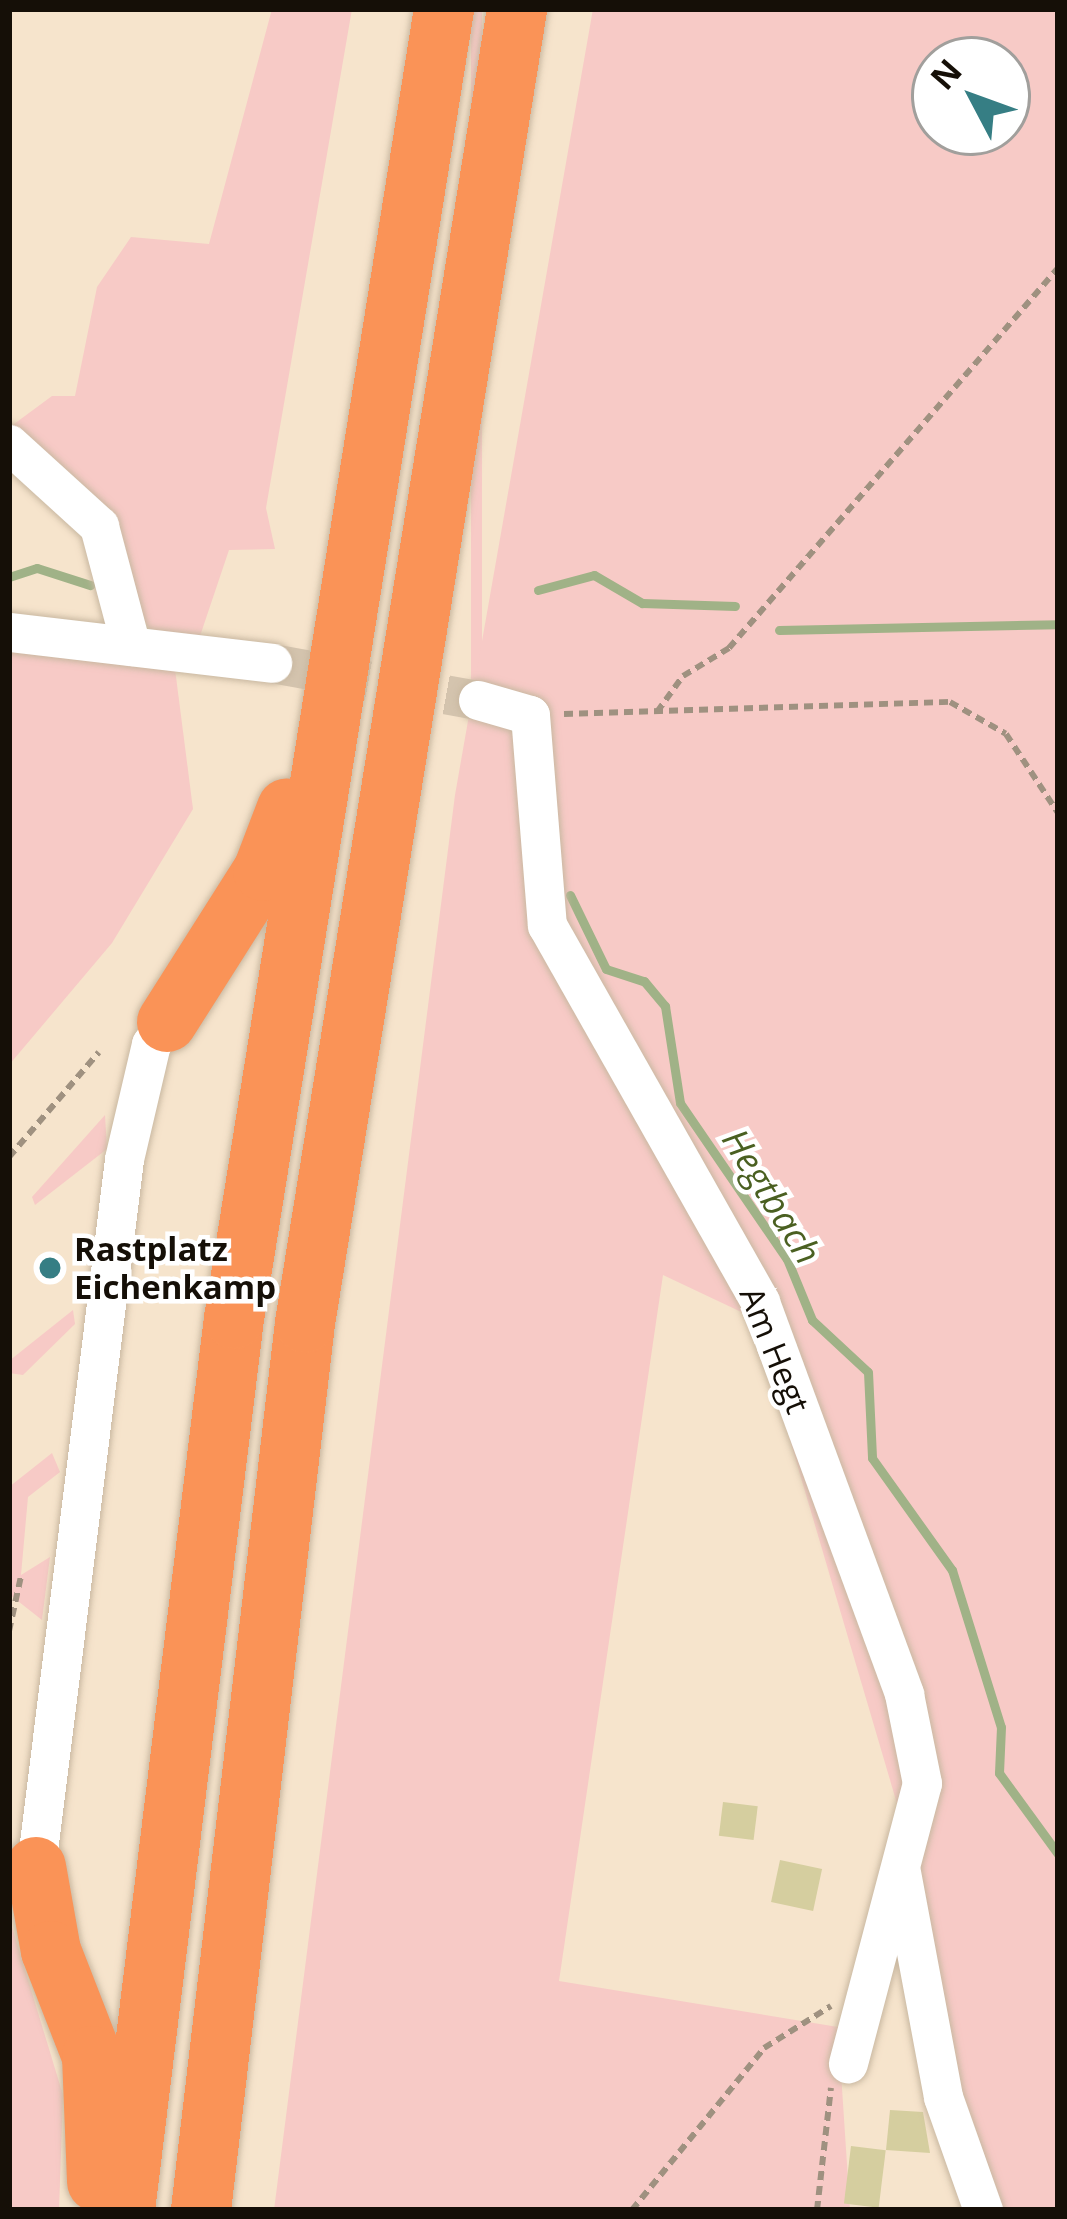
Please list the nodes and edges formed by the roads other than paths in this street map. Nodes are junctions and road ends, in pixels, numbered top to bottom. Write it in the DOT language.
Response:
graph roads {
  1 [pos="444,9"];
  2 [pos="517,9"];
  3 [pos="9,444"];
  4 [pos="9,632"];
  5 [pos="131,646"];
  6 [pos="272,663"];
  7 [pos="478,700"];
  8 [pos="327,701"];
  9 [pos="167,1022"];
  10 [pos="900,1864"];
  11 [pos="36,1867"];
  12 [pos="848,2063"];
  13 [pos="99,2210"];
  14 [pos="125,2210"];
  15 [pos="200,2210"];
  16 [pos="983,2210"];
  1 -- 8 [label="highway"];
  2 -- 15 [label="highway"];
  3 -- 5 [label="street"];
  4 -- 5 [label="street"];
  5 -- 6 [label="street"];
  7 -- 10 [label="street, Am Hegt"];
  8 -- 9 [label="highway"];
  8 -- 14 [label="highway"];
  9 -- 11 [label="street"];
  10 -- 12 [label="street, Am Hegt"];
  10 -- 16 [label="street"];
  11 -- 13 [label="highway"];
}
